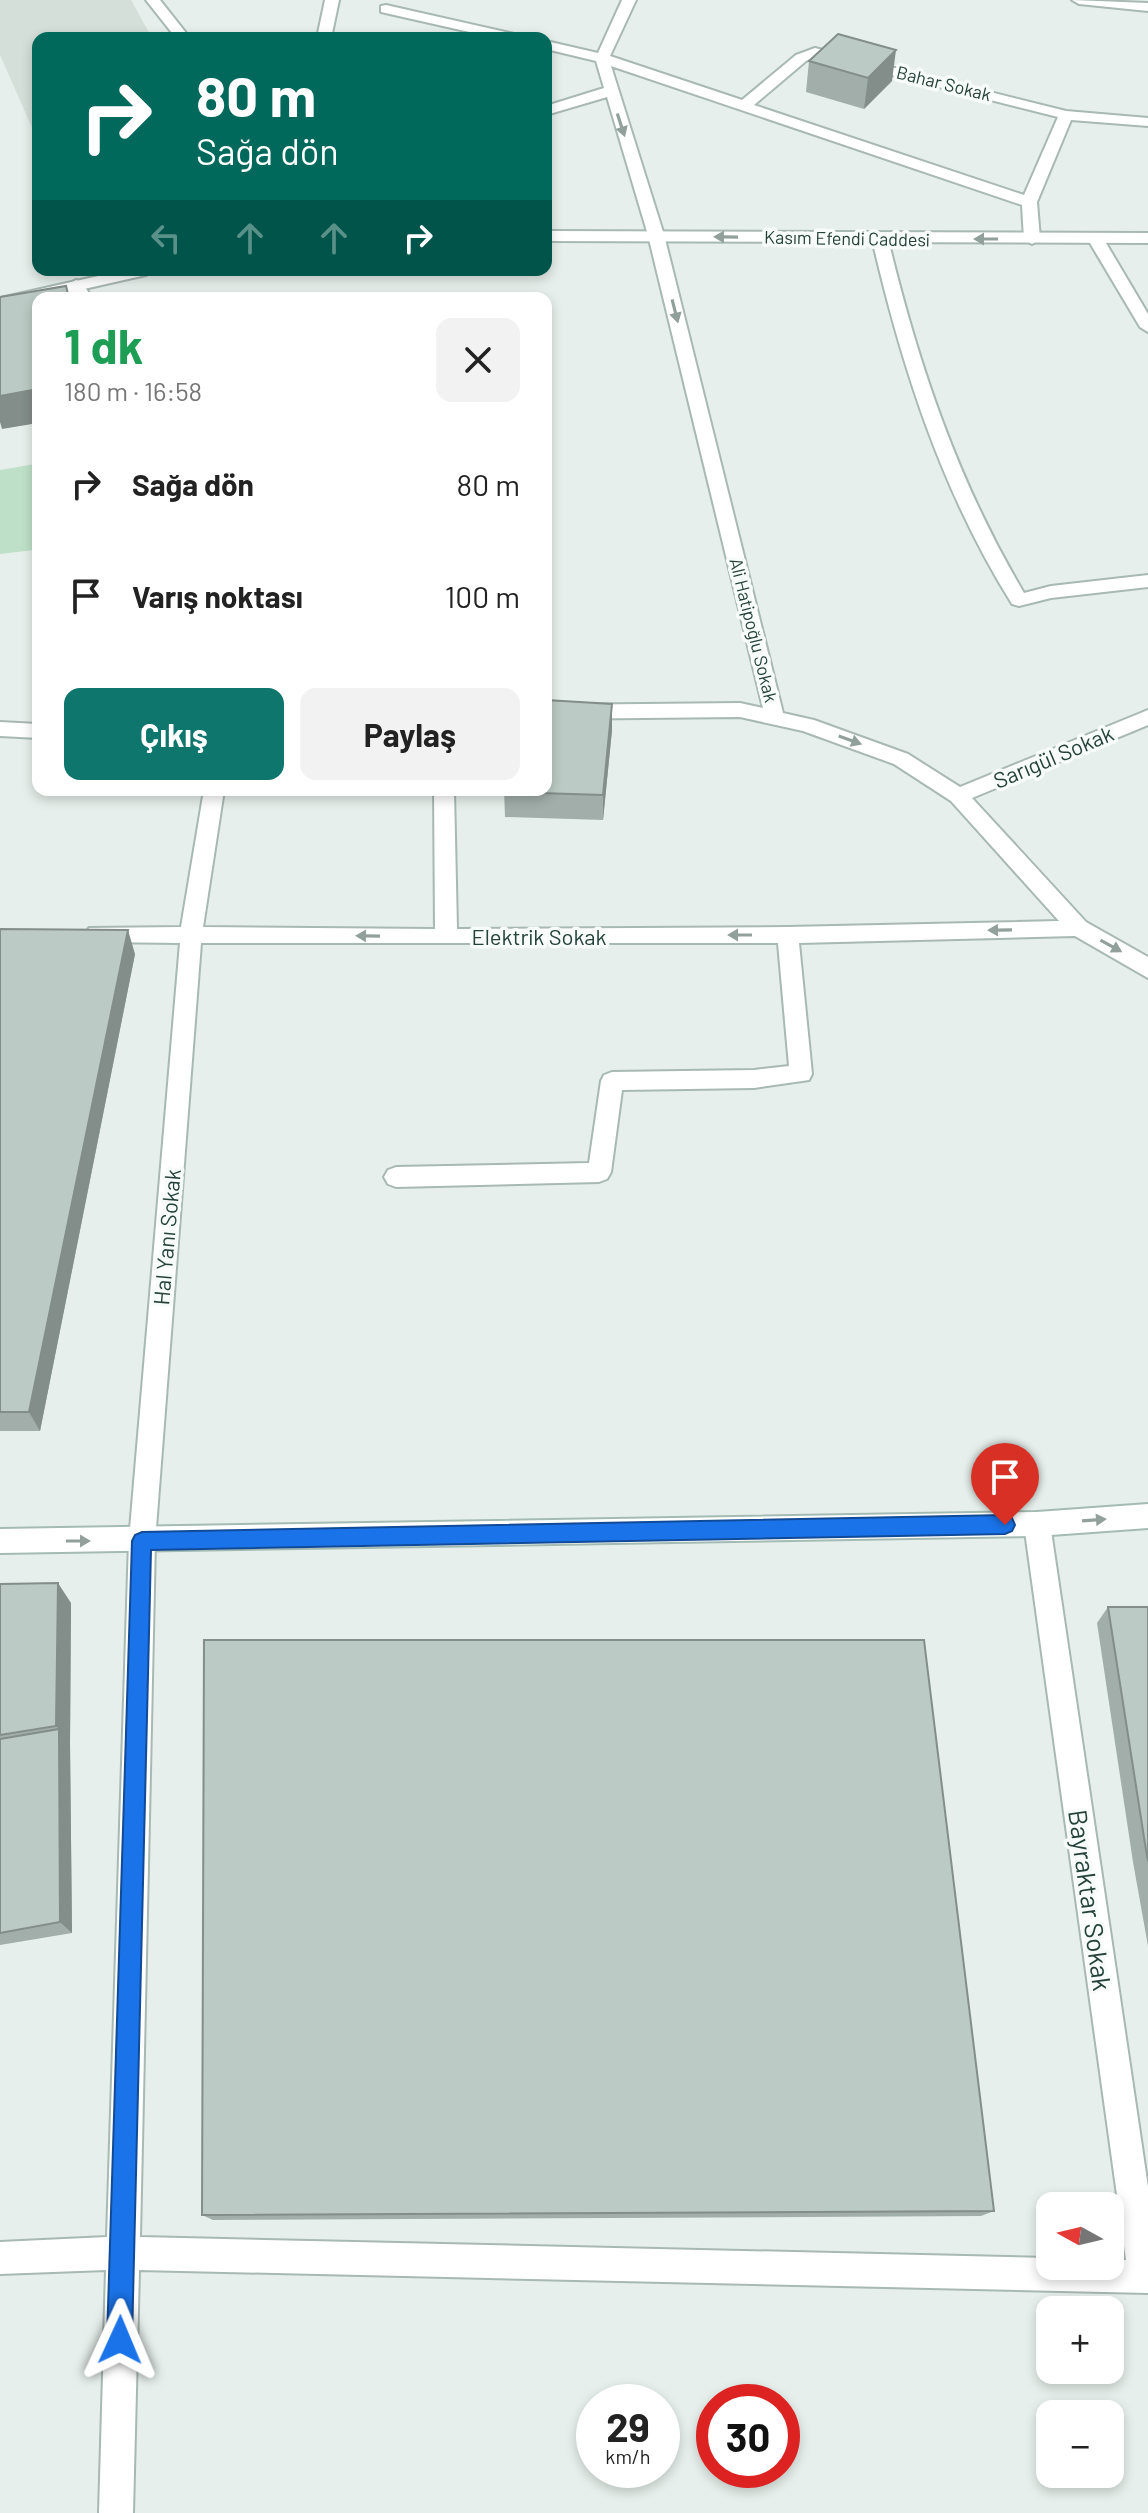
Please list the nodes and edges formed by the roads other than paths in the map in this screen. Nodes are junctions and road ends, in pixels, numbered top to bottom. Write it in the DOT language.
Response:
graph roads {
  1 [pos="153,0"];
  2 [pos="332,0"];
  3 [pos="629,0"];
  4 [pos="1079,0"];
  5 [pos="1148,7"];
  6 [pos="386,9"];
  7 [pos="178,32"];
  8 [pos="325,32"];
  9 [pos="488,32"];
  10 [pos="552,46"];
  11 [pos="602,58"];
  12 [pos="610,91"];
  13 [pos="744,106"];
  14 [pos="552,109"];
  15 [pos="1066,115"];
  16 [pos="1148,122"];
  17 [pos="1029,202"];
  18 [pos="656,235"];
  19 [pos="552,236"];
  20 [pos="1095,238"];
  21 [pos="1148,238"];
  22 [pos="880,239"];
  23 [pos="1032,239"];
  24 [pos="128,276"];
  25 [pos="80,292"];
  26 [pos="32,299"];
  27 [pos="0,303"];
  28 [pos="1148,327"];
  29 [pos="1148,581"];
  30 [pos="552,712"];
  31 [pos="1148,717"];
  32 [pos="775,718"];
  33 [pos="0,729"];
  34 [pos="32,731"];
  35 [pos="213,796"];
  36 [pos="444,796"];
  37 [pos="958,796"];
  38 [pos="1078,928"];
  39 [pos="191,933"];
  40 [pos="80,934"];
  41 [pos="788,935"];
  42 [pos="446,937"];
  43 [pos="1147,966"];
  44 [pos="396,1177"];
  45 [pos="1148,1516"];
  46 [pos="1037,1524"];
  47 [pos="0,1541"];
  48 [pos="142,1541"];
  49 [pos="122,2253"];
  50 [pos="0,2258"];
  51 [pos="1146,2277"];
  52 [pos="116,2513"];
  1 -- 7 [label="street"];
  2 -- 8 [label="street"];
  3 -- 11 [label="street"];
  4 -- 5 [label="street"];
  6 -- 9 [label="street"];
  10 -- 11 [label="street"];
  11 -- 12 [label="street, Ali Hatipoğlu Sokak"];
  11 -- 13 [label="street"];
  12 -- 14 [label="street"];
  12 -- 18 [label="street, Ali Hatipoğlu Sokak, one-way"];
  13 -- 15 [label="street, Bahar Sokak"];
  13 -- 17 [label="street"];
  15 -- 16 [label="street, Bahar Sokak"];
  15 -- 17 [label="street"];
  17 -- 23 [label="street"];
  18 -- 19 [label="street, Kasım Efendi Caddesi"];
  22 -- 18 [label="street, Kasım Efendi Caddesi, one-way"];
  18 -- 32 [label="street, Ali Hatipoğlu Sokak, one-way"];
  20 -- 21 [label="street, Kasım Efendi Caddesi"];
  20 -- 23 [label="street, Kasım Efendi Caddesi"];
  20 -- 28 [label="street"];
  23 -- 22 [label="street, Kasım Efendi Caddesi, one-way"];
  22 -- 29 [label="street"];
  24 -- 25 [label="street"];
  26 -- 27 [label="street"];
  30 -- 32 [label="street"];
  31 -- 37 [label="street, Sarıgül Sokak"];
  32 -- 37 [label="street, Ali Hatipoğlu Sokak, one-way"];
  33 -- 34 [label="street"];
  35 -- 39 [label="street, Hal Yanı Sokak"];
  36 -- 42 [label="street"];
  37 -- 38 [label="street, Ali Hatipoğlu Sokak"];
  38 -- 41 [label="street, Elektrik Sokak, one-way"];
  38 -- 43 [label="street, Ali Hatipoğlu Sokak, one-way"];
  39 -- 40 [label="street, Elektrik Sokak"];
  42 -- 39 [label="street, Elektrik Sokak, one-way"];
  39 -- 48 [label="street, Hal Yanı Sokak"];
  41 -- 42 [label="street, Elektrik Sokak, one-way"];
  41 -- 44 [label="street"];
  46 -- 45 [label="street, one-way"];
  46 -- 48 [label="street"];
  46 -- 51 [label="street, Bayraktar Sokak"];
  47 -- 48 [label="street, one-way"];
  48 -- 49 [label="street, Hal Yanı Sokak"];
  49 -- 50 [label="street"];
  49 -- 51 [label="street"];
  49 -- 52 [label="street, Hal Yanı Sokak"];
}
